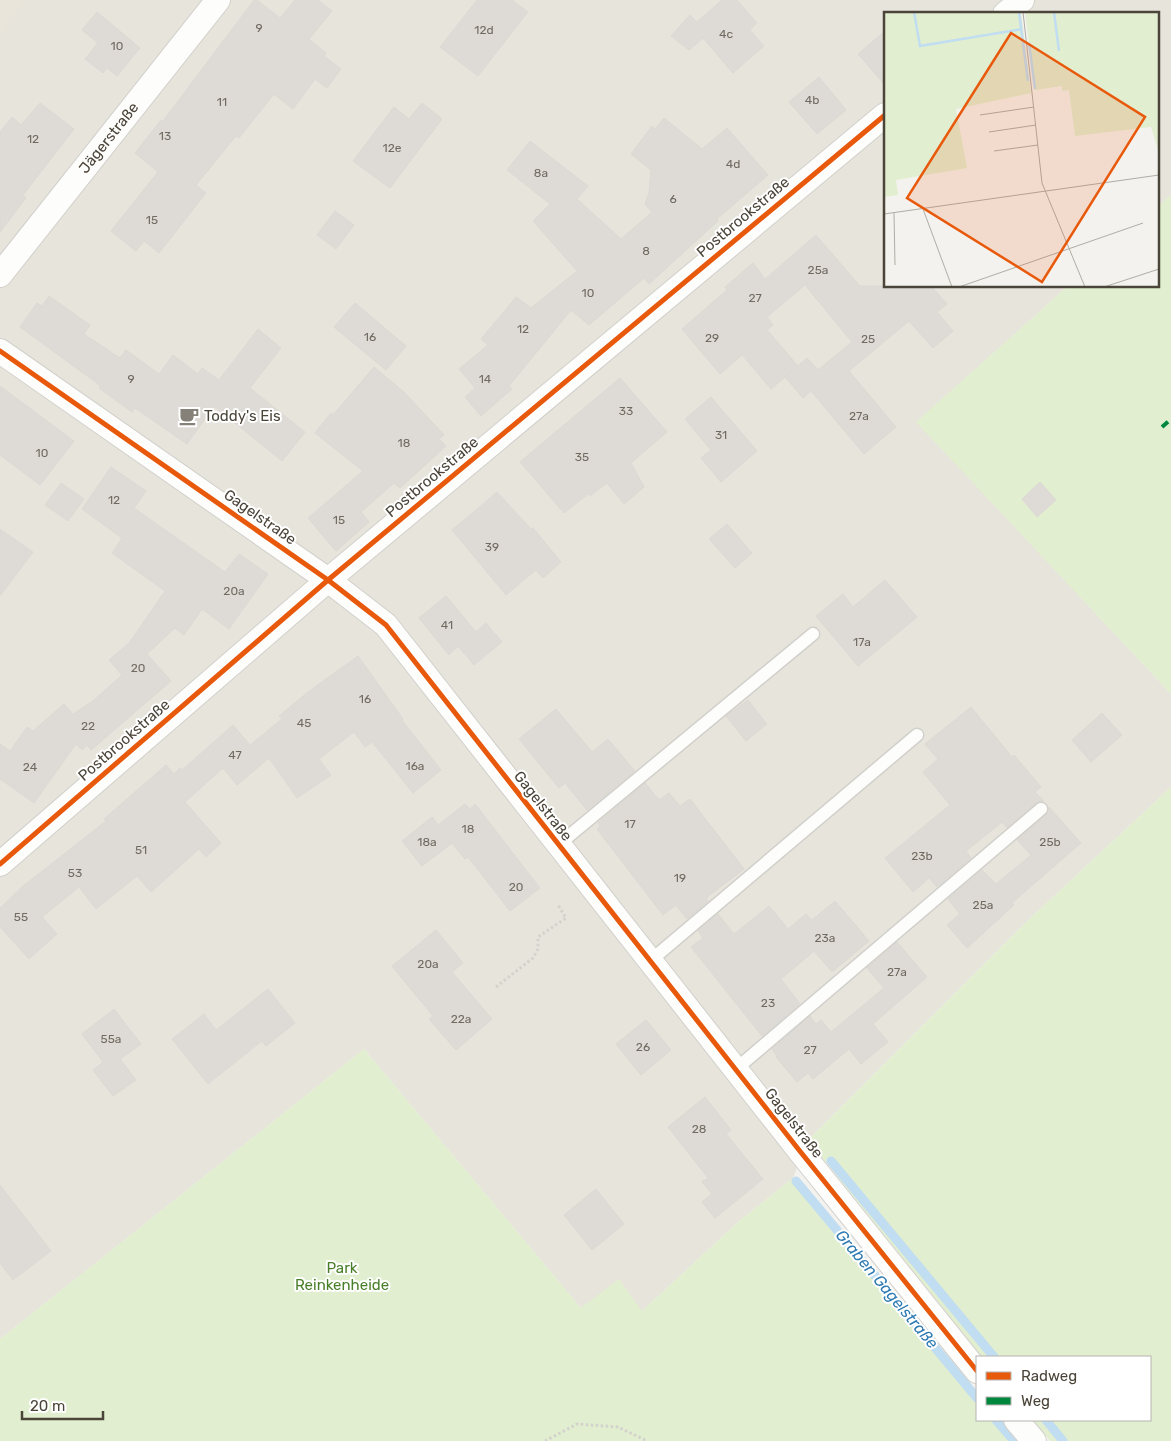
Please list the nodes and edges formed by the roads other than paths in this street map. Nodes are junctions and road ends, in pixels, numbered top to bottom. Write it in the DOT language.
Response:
graph roads {
  1 [pos="218,0"];
  2 [pos="1022,0"];
  3 [pos="1007,12"];
  4 [pos="884,115"];
  5 [pos="0,275"];
  6 [pos="0,351"];
  7 [pos="328,580"];
  8 [pos="813,634"];
  9 [pos="917,735"];
  10 [pos="1041,809"];
  11 [pos="558,844"];
  12 [pos="0,864"];
  13 [pos="650,960"];
  14 [pos="736,1069"];
  15 [pos="976,1370"];
  16 [pos="1017,1421"];
  17 [pos="1034,1441"];
  1 -- 5 [label="street, Jägerstraße"];
  2 -- 3 [label="street"];
  4 -- 7 [label="street, Postbrookstraße"];
  6 -- 7 [label="street, Gagelstraße"];
  7 -- 11 [label="street, Gagelstraße"];
  7 -- 12 [label="street, Postbrookstraße"];
  8 -- 11 [label="lane"];
  9 -- 13 [label="lane"];
  10 -- 14 [label="lane"];
  11 -- 13 [label="street, Gagelstraße"];
  13 -- 14 [label="street, Gagelstraße"];
  14 -- 15 [label="street, Gagelstraße"];
  16 -- 17 [label="street"];
}
